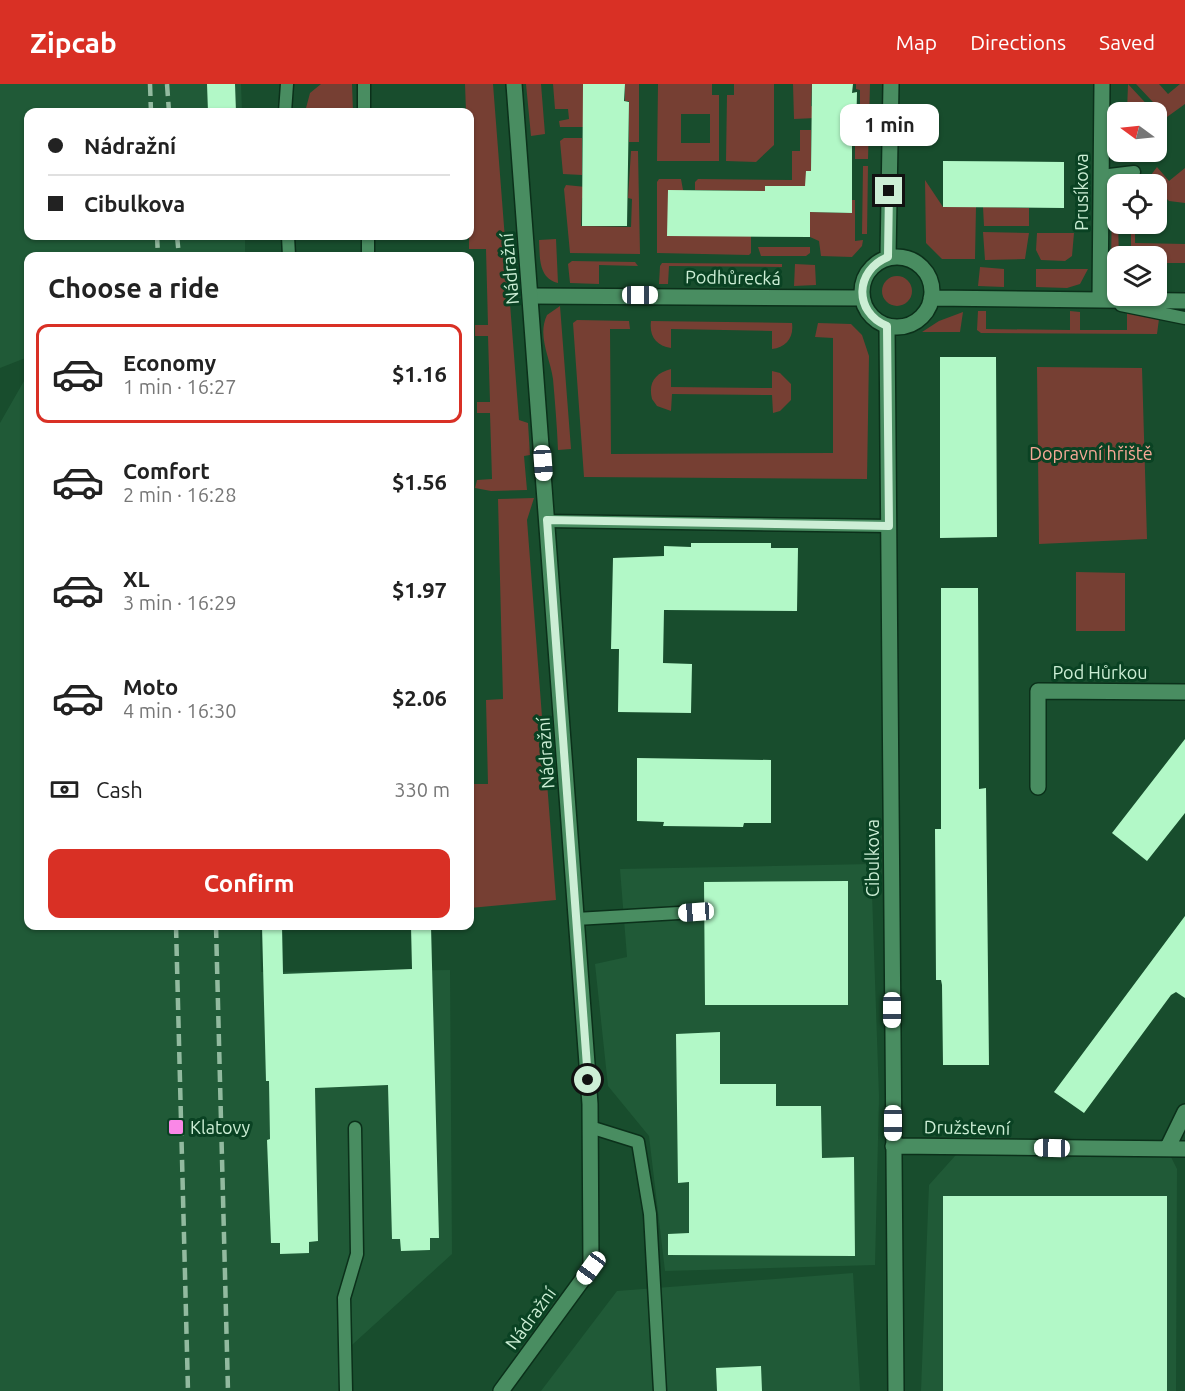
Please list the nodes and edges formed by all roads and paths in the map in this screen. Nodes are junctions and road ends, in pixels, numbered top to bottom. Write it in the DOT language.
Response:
graph roads {
  1 [pos="287,84"];
  2 [pos="364,84"];
  3 [pos="514,84"];
  4 [pos="891,84"];
  5 [pos="1102,84"];
  6 [pos="285,108"];
  7 [pos="364,108"];
  8 [pos="1134,172"];
  9 [pos="1101,176"];
  10 [pos="888,257"];
  11 [pos="531,296"];
  12 [pos="862,298"];
  13 [pos="931,298"];
  14 [pos="1100,300"];
  15 [pos="1185,301"];
  16 [pos="1185,318"];
  17 [pos="887,326"];
  18 [pos="547,520"];
  19 [pos="889,526"];
  20 [pos="1185,692"];
  21 [pos="1038,787"];
  22 [pos="696,912"];
  23 [pos="576,919"];
  24 [pos="1185,1112"];
  25 [pos="590,1127"];
  26 [pos="355,1128"];
  27 [pos="893,1146"];
  28 [pos="1167,1149"];
  29 [pos="1185,1149"];
  30 [pos="346,1391"];
  31 [pos="501,1391"];
  32 [pos="660,1391"];
  33 [pos="896,1391"];
  1 -- 6 [label="lane"];
  2 -- 7 [label="lane"];
  3 -- 11 [label="street, Nádražní"];
  4 -- 10 [label="street"];
  5 -- 9 [label="street, Prusíkova"];
  8 -- 9 [label="lane"];
  9 -- 14 [label="street, Prusíkova"];
  10 -- 12 [label="street"];
  10 -- 13 [label="street"];
  11 -- 12 [label="street, Podhůrecká"];
  11 -- 18 [label="street, Nádražní"];
  12 -- 17 [label="street"];
  13 -- 14 [label="street"];
  13 -- 17 [label="street"];
  14 -- 15 [label="street"];
  14 -- 16 [label="lane"];
  17 -- 19 [label="street, Cibulkova"];
  18 -- 19 [label="lane"];
  18 -- 23 [label="street, Nádražní"];
  19 -- 27 [label="street, Cibulkova"];
  20 -- 21 [label="street, Pod Hůrkou"];
  22 -- 23 [label="lane"];
  23 -- 25 [label="street, Nádražní"];
  24 -- 28 [label="street"];
  25 -- 31 [label="street, Nádražní"];
  25 -- 32 [label="lane"];
  26 -- 30 [label="lane"];
  27 -- 28 [label="street, Družstevní"];
  27 -- 33 [label="street, Cibulkova"];
  28 -- 29 [label="street, Družstevní"];
}
